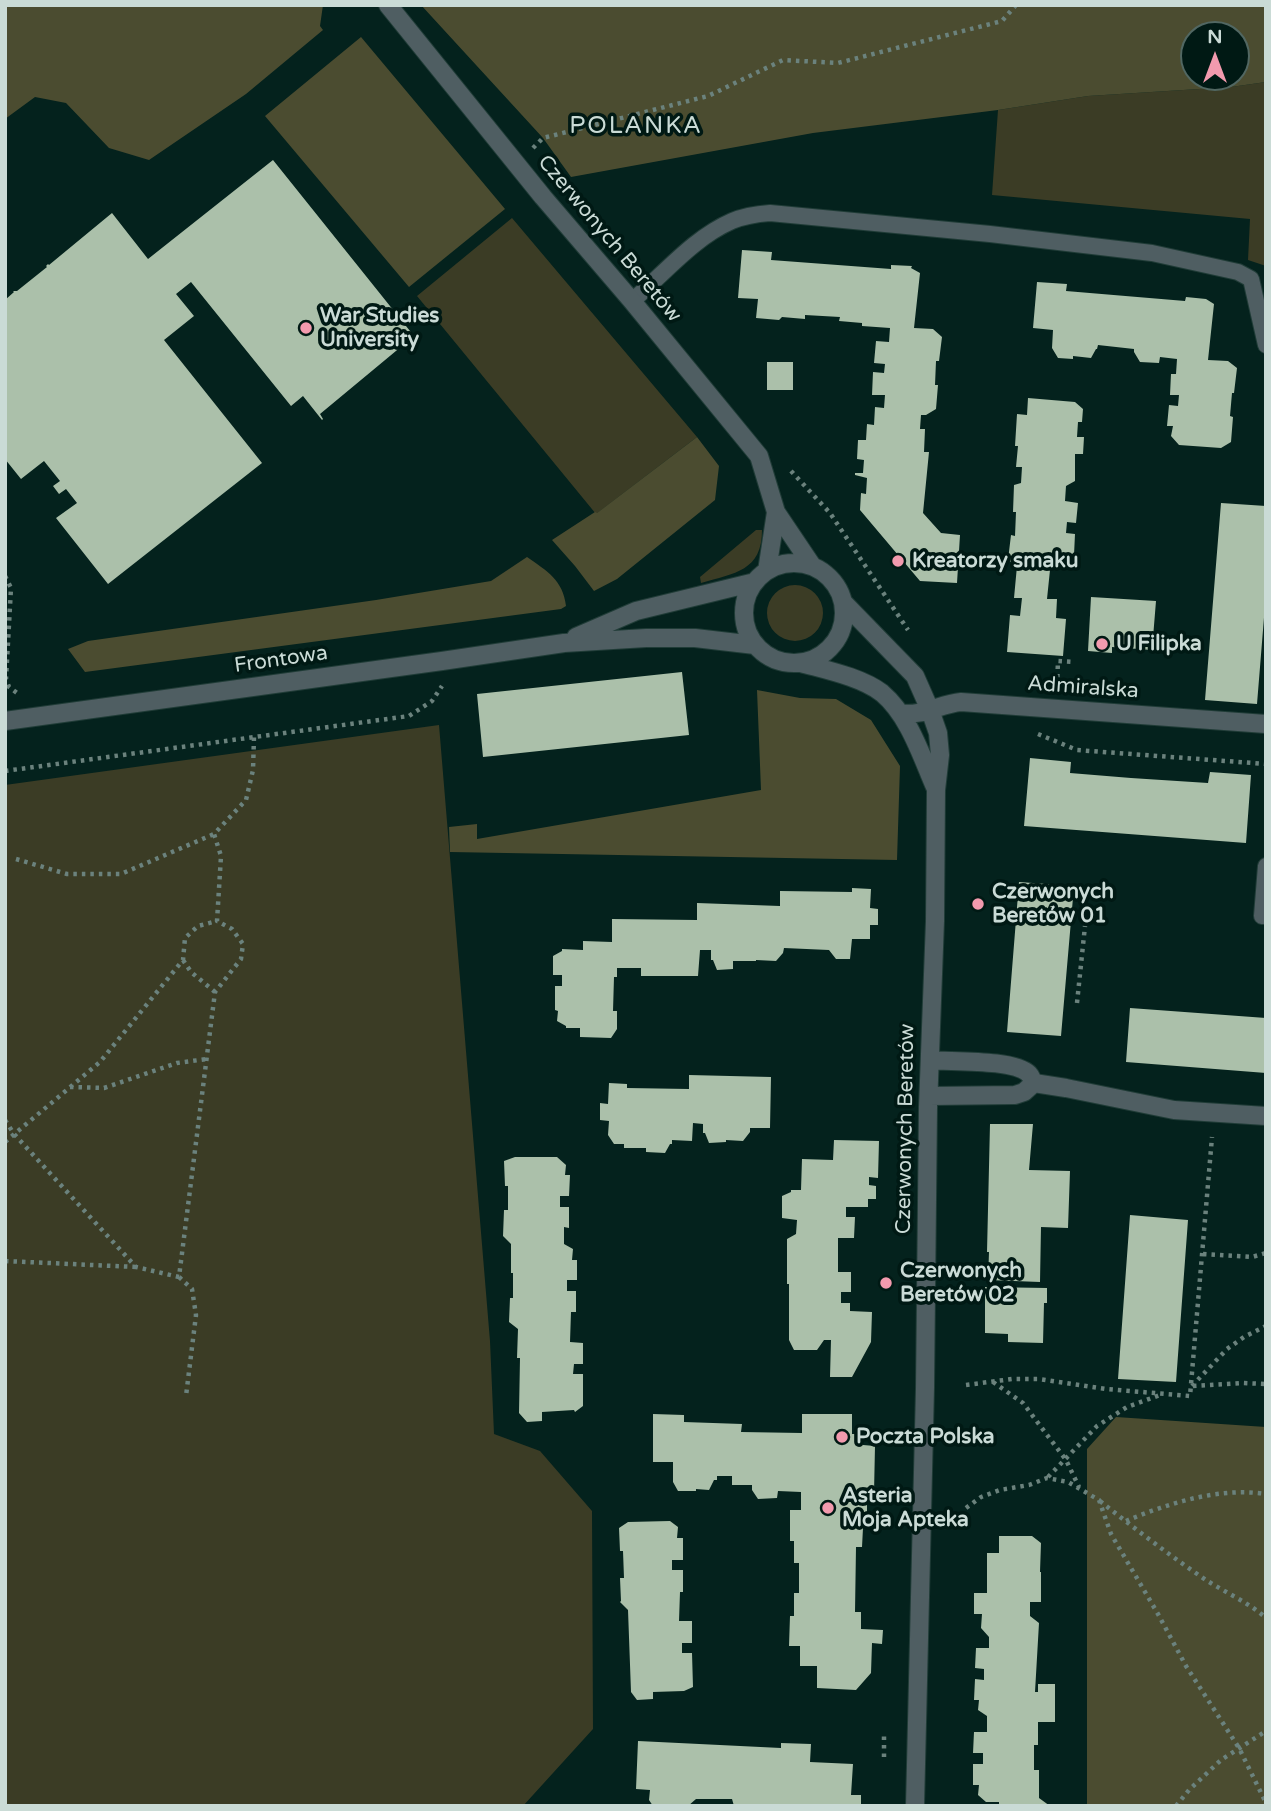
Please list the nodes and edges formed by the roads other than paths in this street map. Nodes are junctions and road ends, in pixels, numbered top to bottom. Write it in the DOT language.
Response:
graph roads {
  1 [pos="388,5"];
  2 [pos="1259,280"];
  3 [pos="632,301"];
  4 [pos="1266,345"];
  5 [pos="776,512"];
  6 [pos="813,567"];
  7 [pos="761,577"];
  8 [pos="844,602"];
  9 [pos="564,643"];
  10 [pos="755,645"];
  11 [pos="801,663"];
  12 [pos="930,710"];
  13 [pos="900,713"];
  14 [pos="5,721"];
  15 [pos="1266,724"];
  16 [pos="936,790"];
  17 [pos="1266,866"];
  18 [pos="1266,916"];
  19 [pos="930,1060"];
  20 [pos="1034,1083"];
  21 [pos="929,1096"];
  22 [pos="1266,1116"];
  23 [pos="915,1806"];
  1 -- 3 [label="street, Czerwonych Beretów"];
  2 -- 3 [label="lane"];
  2 -- 4 [label="lane"];
  3 -- 5 [label="street, Czerwonych Beretów"];
  5 -- 6 [label="street, Czerwonych Beretów"];
  5 -- 7 [label="street, Czerwonych Beretów"];
  6 -- 7 [label="street"];
  6 -- 8 [label="street"];
  7 -- 9 [label="street, Frontowa"];
  7 -- 10 [label="street"];
  8 -- 11 [label="street"];
  8 -- 12 [label="street, Czerwonych Beretów"];
  9 -- 10 [label="street, Frontowa"];
  9 -- 14 [label="street, Frontowa"];
  10 -- 11 [label="street"];
  11 -- 13 [label="street, Czerwonych Beretów"];
  12 -- 13 [label="street, Admiralska"];
  12 -- 15 [label="street, Admiralska"];
  12 -- 16 [label="street, Czerwonych Beretów"];
  13 -- 16 [label="street, Czerwonych Beretów"];
  16 -- 19 [label="street, Czerwonych Beretów"];
  17 -- 18 [label="lane"];
  19 -- 20 [label="street"];
  19 -- 21 [label="street, Czerwonych Beretów"];
  20 -- 21 [label="street"];
  20 -- 22 [label="street"];
  21 -- 23 [label="street, Czerwonych Beretów"];
}
